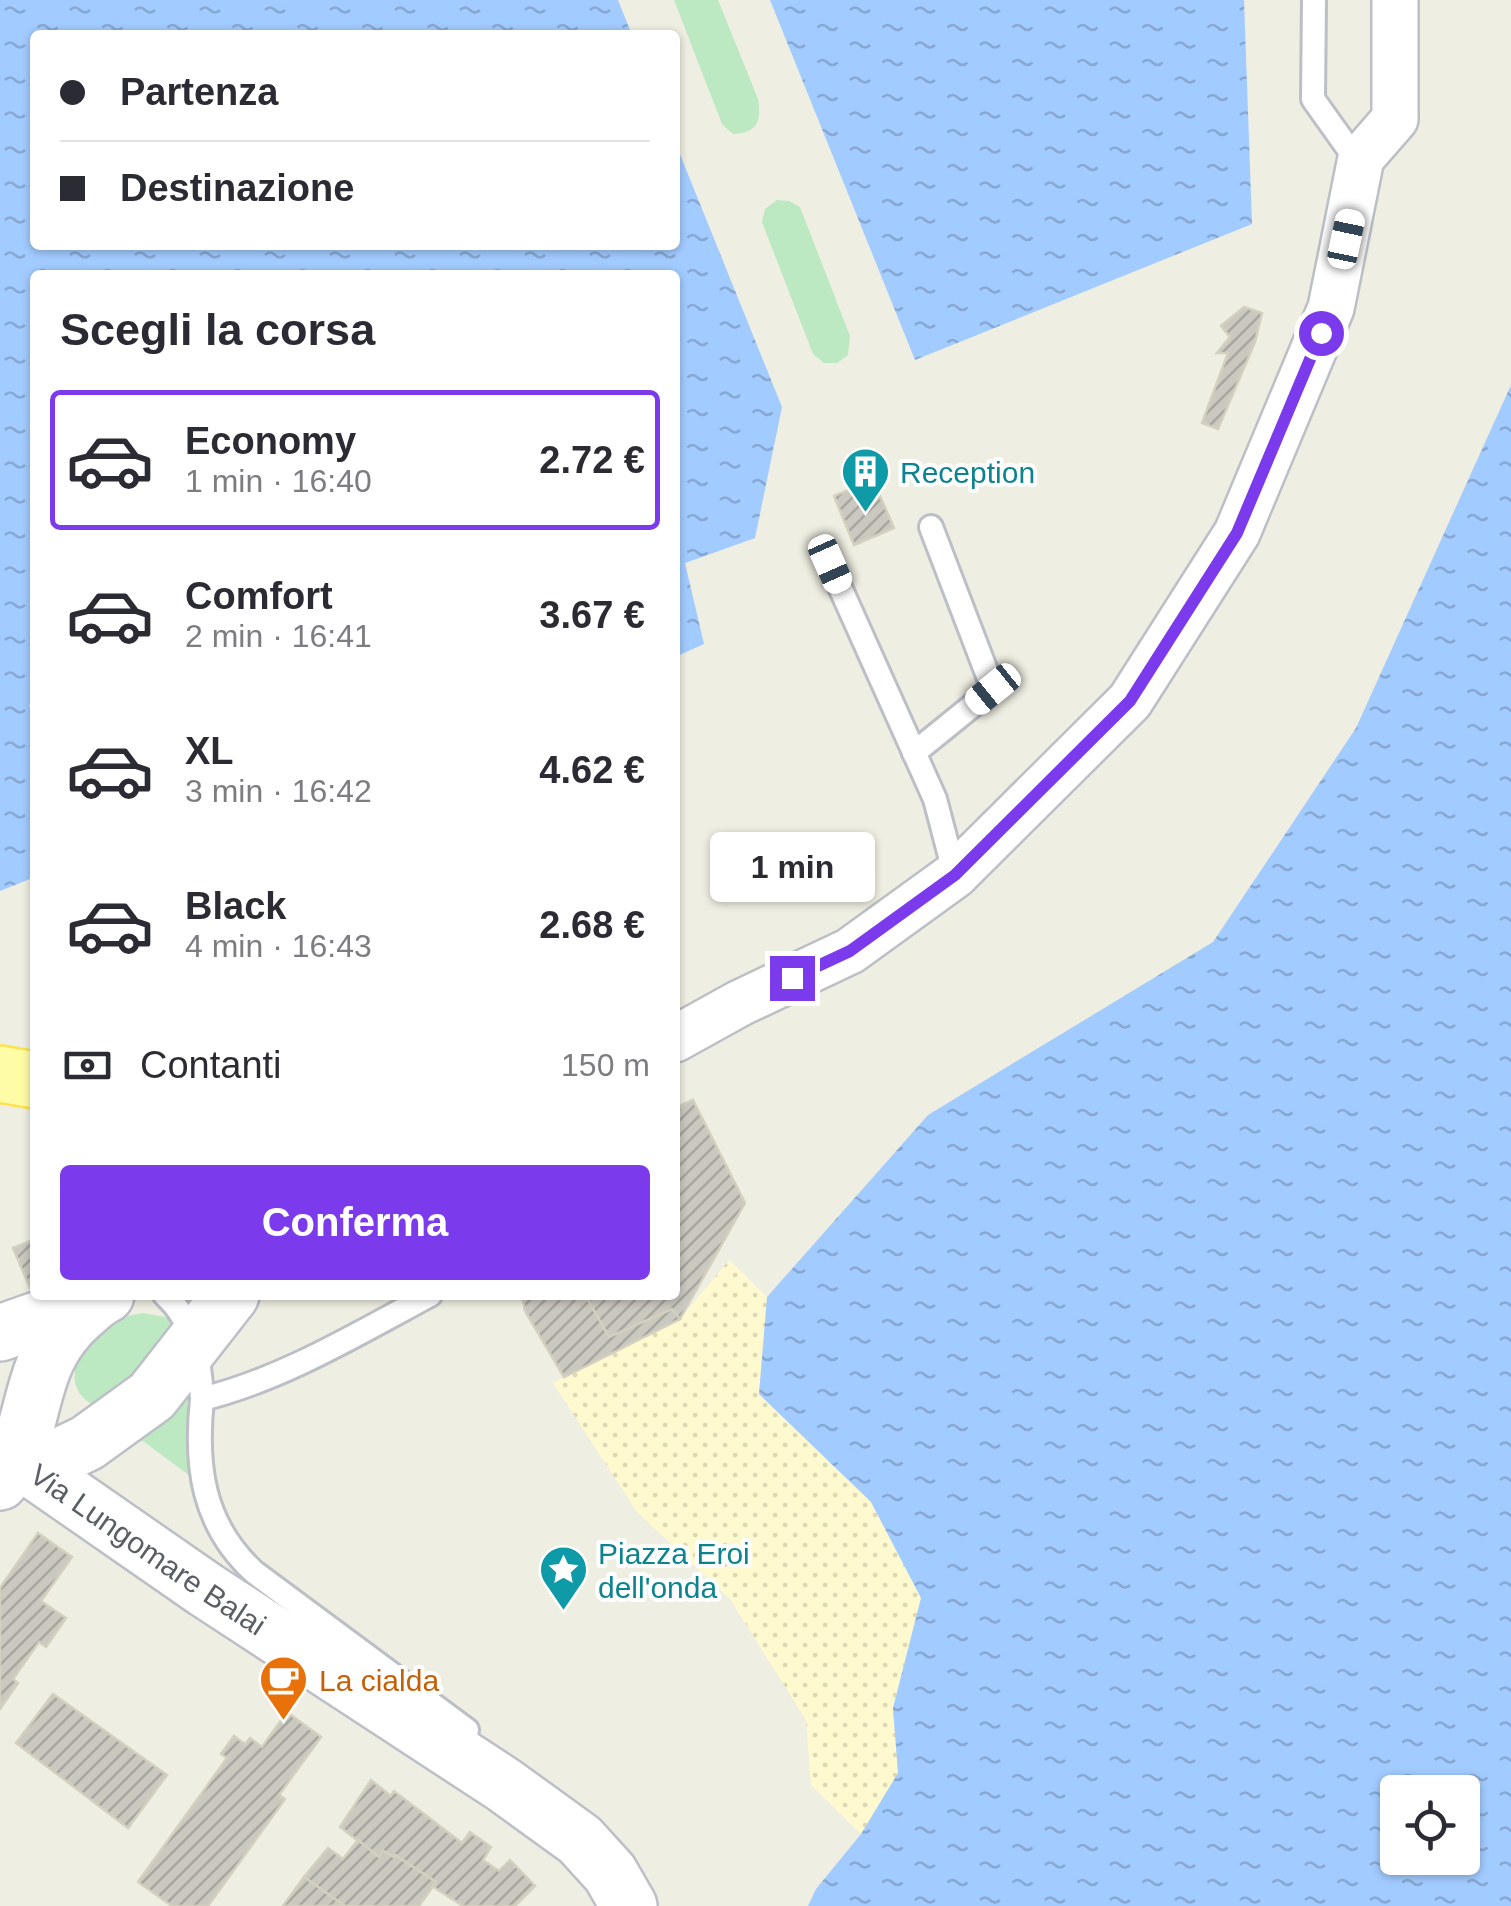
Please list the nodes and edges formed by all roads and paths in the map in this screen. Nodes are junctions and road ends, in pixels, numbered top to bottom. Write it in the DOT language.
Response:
graph roads {
  1 [pos="1314,0"];
  2 [pos="1395,0"];
  3 [pos="1362,158"];
  4 [pos="931,527"];
  5 [pos="830,564"];
  6 [pos="914,753"];
  7 [pos="955,875"];
  8 [pos="740,1003"];
  9 [pos="680,1011"];
  10 [pos="680,1036"];
  11 [pos="0,1074"];
  12 [pos="30,1079"];
  13 [pos="94,1300"];
  14 [pos="99,1300"];
  15 [pos="170,1300"];
  16 [pos="227,1300"];
  17 [pos="421,1300"];
  18 [pos="0,1333"];
  19 [pos="194,1342"];
  20 [pos="202,1399"];
  21 [pos="10,1434"];
  22 [pos="580,1840"];
  23 [pos="629,1906"];
  1 -- 3 [label="lane"];
  2 -- 3 [label="street"];
  3 -- 7 [label="street"];
  4 -- 6 [label="lane"];
  5 -- 6 [label="lane"];
  6 -- 7 [label="lane"];
  7 -- 8 [label="street"];
  8 -- 9 [label="street"];
  8 -- 10 [label="street"];
  11 -- 12 [label="main road"];
  13 -- 18 [label="street"];
  14 -- 21 [label="street"];
  15 -- 19 [label="lane"];
  16 -- 19 [label="street"];
  17 -- 20 [label="lane"];
  19 -- 20 [label="lane"];
  19 -- 21 [label="street"];
  20 -- 22 [label="lane, Via Lungomare Balai"];
  21 -- 22 [label="street, Via Lungomare Balai"];
  22 -- 23 [label="street, Via Lungomare Balai"];
}
